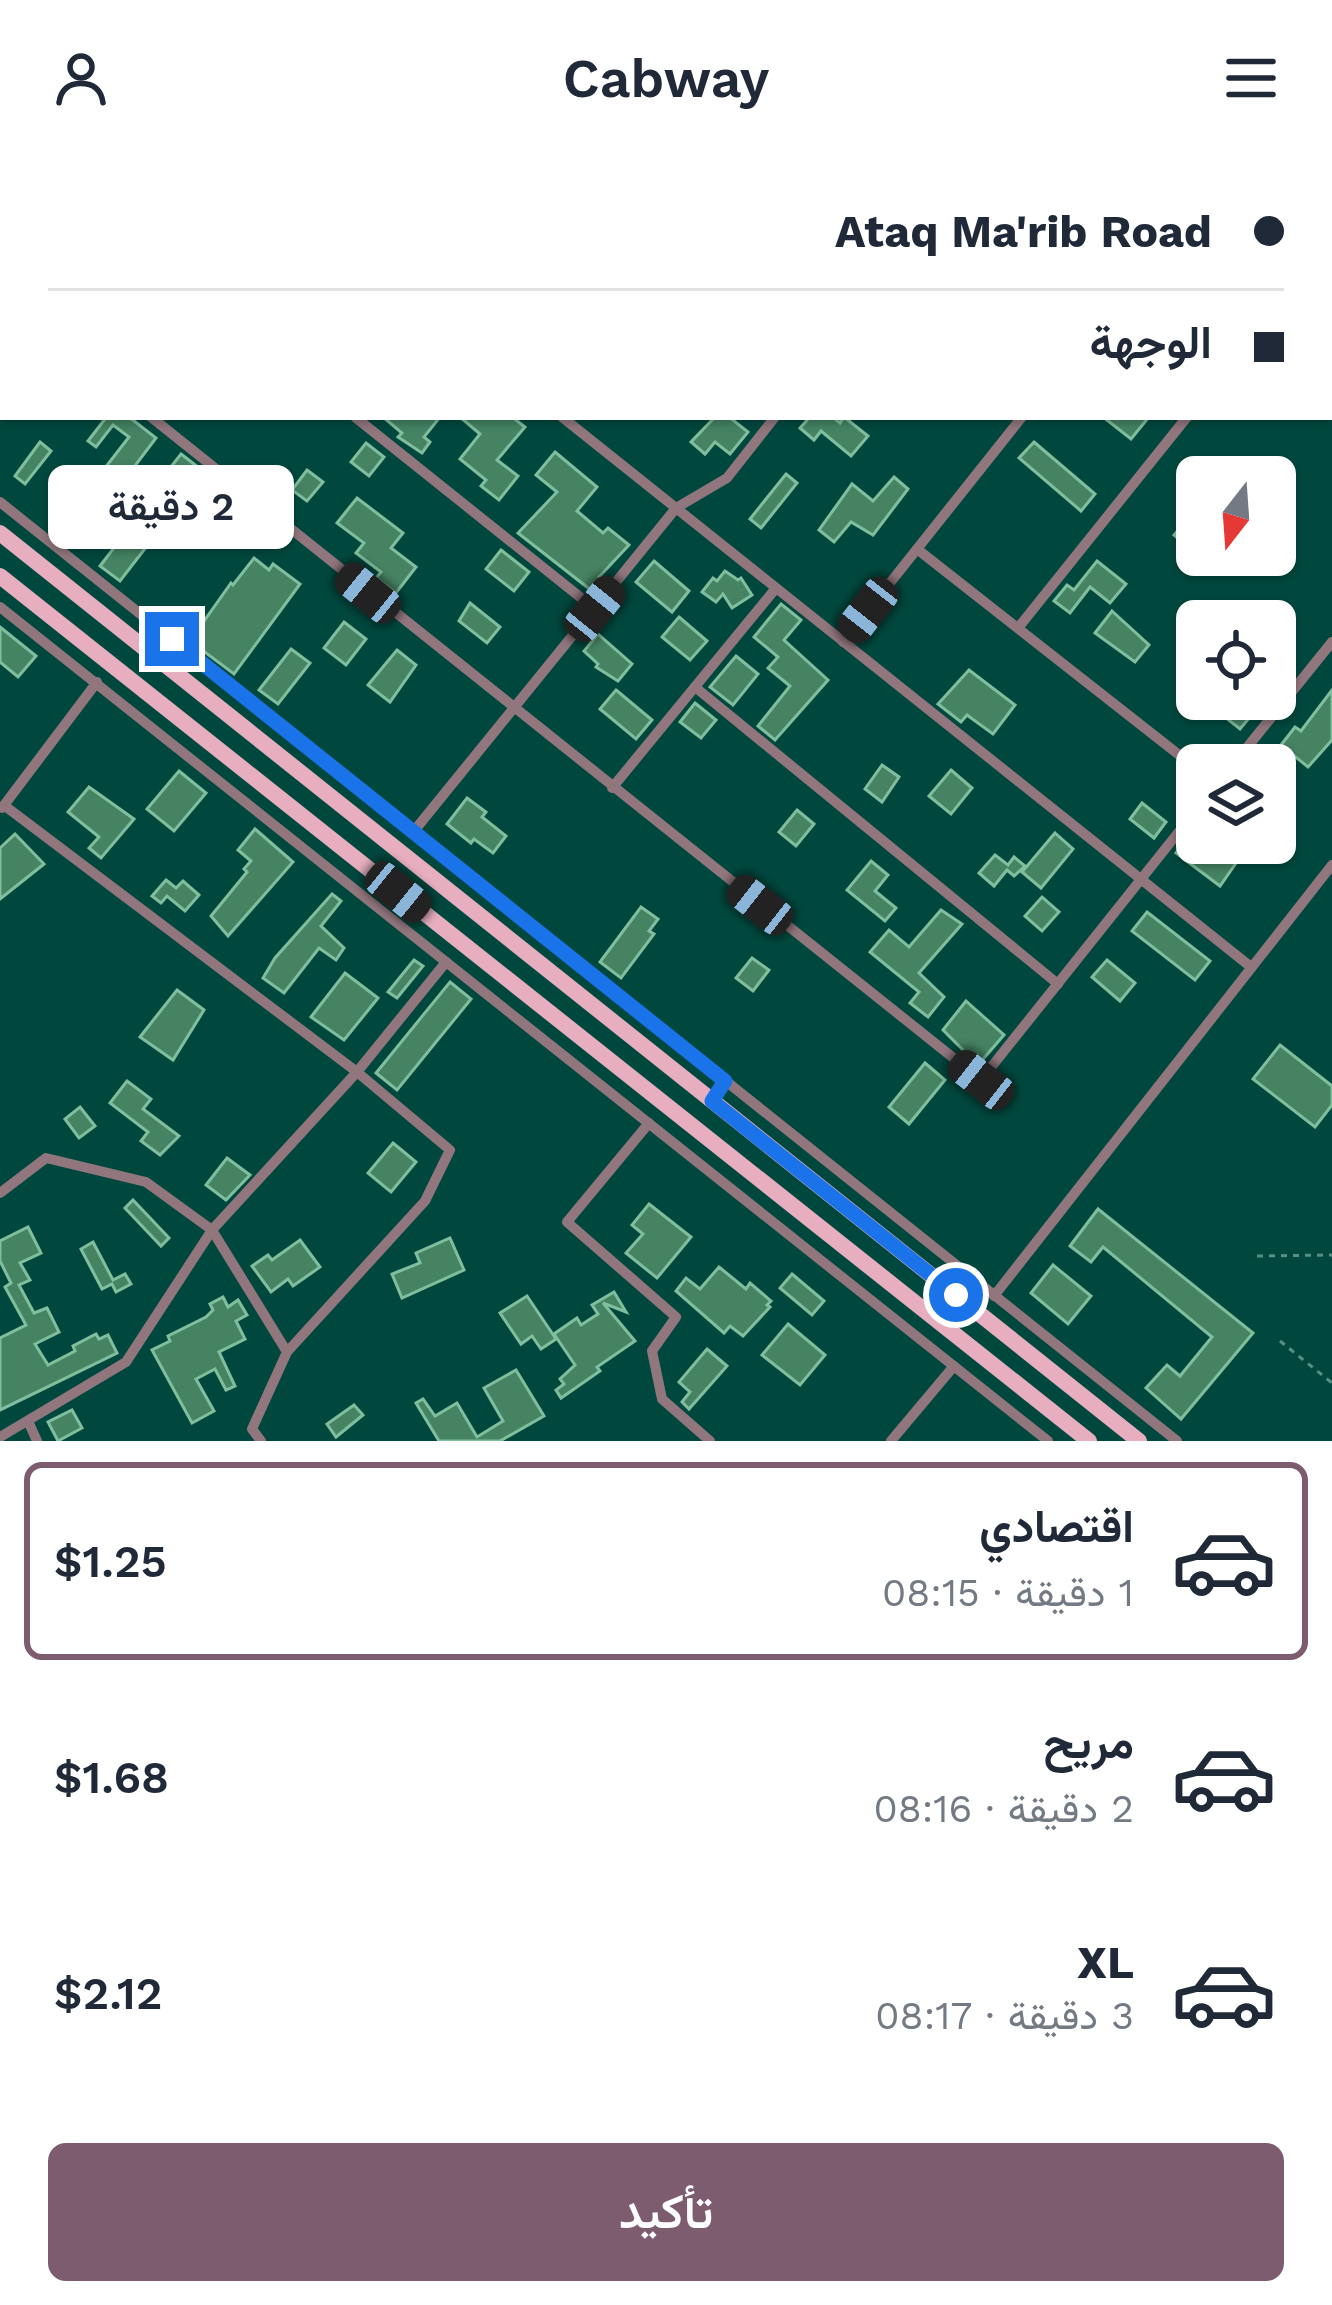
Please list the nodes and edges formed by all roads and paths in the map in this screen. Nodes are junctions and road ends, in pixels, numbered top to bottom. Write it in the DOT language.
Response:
graph roads {
  1 [pos="155,420"];
  2 [pos="359,420"];
  3 [pos="566,420"];
  4 [pos="773,420"];
  5 [pos="1020,420"];
  6 [pos="1184,420"];
  7 [pos="0,502"];
  8 [pos="676,508"];
  9 [pos="0,532"];
  10 [pos="917,549"];
  11 [pos="0,576"];
  12 [pos="776,588"];
  13 [pos="0,607"];
  14 [pos="595,609"];
  15 [pos="1018,628"];
  16 [pos="843,642"];
  17 [pos="1332,642"];
  18 [pos="98,682"];
  19 [pos="694,687"];
  20 [pos="513,710"];
  21 [pos="1250,744"];
  22 [pos="1176,752"];
  23 [pos="612,788"];
  24 [pos="2,808"];
  25 [pos="414,831"];
  26 [pos="1176,835"];
  27 [pos="1332,865"];
  28 [pos="1141,879"];
  29 [pos="446,962"];
  30 [pos="1251,967"];
  31 [pos="1058,984"];
  32 [pos="357,1072"];
  33 [pos="725,1081"];
  34 [pos="712,1101"];
  35 [pos="649,1123"];
  36 [pos="774,1150"];
  37 [pos="757,1175"];
  38 [pos="0,1193"];
  39 [pos="212,1230"];
  40 [pos="1332,1255"];
  41 [pos="1257,1256"];
  42 [pos="994,1297"];
  43 [pos="1280,1341"];
  44 [pos="287,1352"];
  45 [pos="954,1366"];
  46 [pos="1332,1383"];
  47 [pos="28,1421"];
  48 [pos="0,1437"];
  49 [pos="37,1441"];
  50 [pos="261,1441"];
  51 [pos="710,1441"];
  52 [pos="891,1441"];
  53 [pos="1048,1441"];
  54 [pos="1089,1441"];
  55 [pos="1139,1441"];
  56 [pos="1177,1441"];
  1 -- 20 [label="street"];
  2 -- 14 [label="street"];
  3 -- 8 [label="street"];
  4 -- 8 [label="street"];
  5 -- 10 [label="street"];
  6 -- 15 [label="street"];
  7 -- 25 [label="street"];
  8 -- 12 [label="street"];
  8 -- 14 [label="street"];
  9 -- 34 [label="main road"];
  10 -- 15 [label="street"];
  10 -- 16 [label="street"];
  11 -- 37 [label="main road"];
  12 -- 16 [label="street"];
  12 -- 19 [label="street"];
  13 -- 18 [label="street"];
  14 -- 20 [label="street"];
  15 -- 22 [label="street"];
  16 -- 28 [label="street"];
  17 -- 21 [label="street"];
  18 -- 24 [label="street"];
  18 -- 29 [label="street"];
  19 -- 23 [label="street"];
  19 -- 31 [label="street"];
  20 -- 23 [label="street"];
  20 -- 25 [label="street"];
  23 -- 31 [label="street"];
  24 -- 32 [label="street"];
  25 -- 33 [label="street"];
  26 -- 28 [label="street"];
  27 -- 30 [label="street"];
  28 -- 30 [label="street"];
  28 -- 31 [label="street"];
  29 -- 32 [label="street"];
  29 -- 35 [label="street"];
  30 -- 42 [label="street"];
  32 -- 39 [label="street"];
  32 -- 44 [label="street"];
  33 -- 34 [label="main road"];
  33 -- 42 [label="street"];
  34 -- 36 [label="main road"];
  35 -- 45 [label="street"];
  35 -- 51 [label="street"];
  36 -- 37 [label="main road"];
  36 -- 55 [label="main road"];
  37 -- 54 [label="main road"];
  38 -- 39 [label="street"];
  39 -- 44 [label="street"];
  39 -- 47 [label="street"];
  40 -- 41 [label="path"];
  42 -- 56 [label="street"];
  43 -- 46 [label="path"];
  44 -- 50 [label="street"];
  45 -- 52 [label="street"];
  45 -- 53 [label="street"];
  47 -- 48 [label="street"];
  47 -- 49 [label="street"];
}
